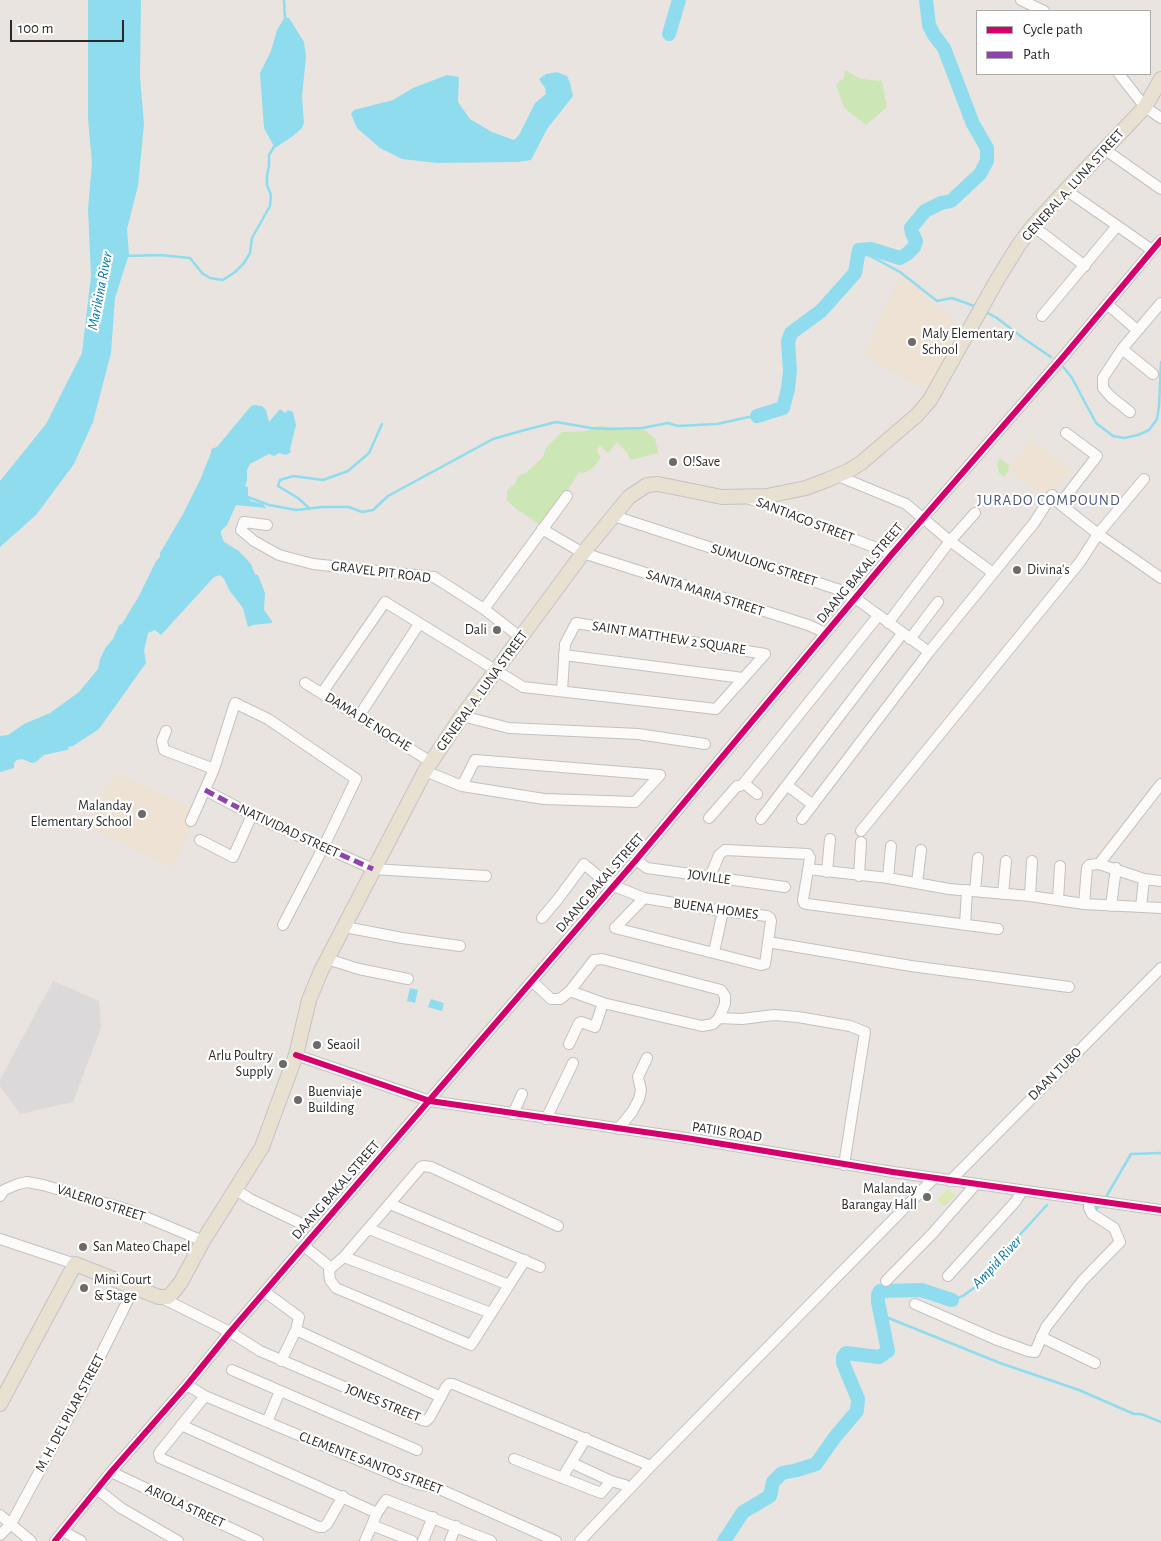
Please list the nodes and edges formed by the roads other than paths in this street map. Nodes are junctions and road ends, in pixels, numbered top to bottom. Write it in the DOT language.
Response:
graph roads {
  1 [pos="1021,0"];
  2 [pos="1042,10"];
  3 [pos="1120,75"];
  4 [pos="1161,79"];
  5 [pos="1145,107"];
  6 [pos="1161,118"];
  7 [pos="1104,149"];
  8 [pos="1161,189"];
  9 [pos="1066,190"];
  10 [pos="1033,226"];
  11 [pos="1118,226"];
  12 [pos="1161,240"];
  13 [pos="1152,250"];
  14 [pos="1085,266"];
  15 [pos="1161,303"];
  16 [pos="1107,304"];
  17 [pos="1042,316"];
  18 [pos="1137,330"];
  19 [pos="1122,348"];
  20 [pos="1153,374"];
  21 [pos="1130,412"];
  22 [pos="1066,433"];
  23 [pos="838,476"];
  24 [pos="1144,479"];
  25 [pos="567,496"];
  26 [pos="746,497"];
  27 [pos="1060,504"];
  28 [pos="975,513"];
  29 [pos="614,516"];
  30 [pos="923,518"];
  31 [pos="267,525"];
  32 [pos="542,529"];
  33 [pos="1098,534"];
  34 [pos="950,541"];
  35 [pos="583,553"];
  36 [pos="892,554"];
  37 [pos="993,573"];
  38 [pos="1161,578"];
  39 [pos="854,598"];
  40 [pos="938,602"];
  41 [pos="484,609"];
  42 [pos="878,616"];
  43 [pos="888,623"];
  44 [pos="419,624"];
  45 [pos="826,633"];
  46 [pos="906,637"];
  47 [pos="520,638"];
  48 [pos="929,652"];
  49 [pos="564,655"];
  50 [pos="496,670"];
  51 [pos="743,678"];
  52 [pos="305,682"];
  53 [pos="562,691"];
  54 [pos="322,693"];
  55 [pos="359,716"];
  56 [pos="462,716"];
  57 [pos="166,732"];
  58 [pos="705,744"];
  59 [pos="428,767"];
  60 [pos="214,769"];
  61 [pos="744,782"];
  62 [pos="1161,784"];
  63 [pos="462,786"];
  64 [pos="788,786"];
  65 [pos="205,790"];
  66 [pos="757,794"];
  67 [pos="813,805"];
  68 [pos="252,815"];
  69 [pos="709,818"];
  70 [pos="761,819"];
  71 [pos="802,819"];
  72 [pos="191,821"];
  73 [pos="861,831"];
  74 [pos="830,839"];
  75 [pos="200,840"];
  76 [pos="861,842"];
  77 [pos="891,846"];
  78 [pos="323,848"];
  79 [pos="922,850"];
  80 [pos="978,858"];
  81 [pos="636,860"];
  82 [pos="1006,860"];
  83 [pos="1032,861"];
  84 [pos="1099,864"];
  85 [pos="1060,866"];
  86 [pos="1116,868"];
  87 [pos="808,869"];
  88 [pos="373,870"];
  89 [pos="827,872"];
  90 [pos="486,876"];
  91 [pos="859,876"];
  92 [pos="710,877"];
  93 [pos="888,878"];
  94 [pos="1144,879"];
  95 [pos="1161,881"];
  96 [pos="917,883"];
  97 [pos="614,886"];
  98 [pos="785,887"];
  99 [pos="971,890"];
  100 [pos="1003,894"];
  101 [pos="1030,896"];
  102 [pos="644,898"];
  103 [pos="1058,900"];
  104 [pos="1084,904"];
  105 [pos="1112,906"];
  106 [pos="1141,907"];
  107 [pos="1161,908"];
  108 [pos="723,911"];
  109 [pos="542,918"];
  110 [pos="283,925"];
  111 [pos="965,925"];
  112 [pos="345,927"];
  113 [pos="998,929"];
  114 [pos="768,942"];
  115 [pos="460,946"];
  116 [pos="714,952"];
  117 [pos="327,959"];
  118 [pos="1160,970"];
  119 [pos="408,978"];
  120 [pos="532,981"];
  121 [pos="1069,987"];
  122 [pos="570,991"];
  123 [pos="603,1003"];
  124 [pos="719,1018"];
  125 [pos="569,1044"];
  126 [pos="296,1055"];
  127 [pos="648,1058"];
  128 [pos="573,1063"];
  129 [pos="522,1094"];
  130 [pos="430,1101"];
  131 [pos="513,1114"];
  132 [pos="546,1119"];
  133 [pos="618,1129"];
  134 [pos="844,1165"];
  135 [pos="934,1178"];
  136 [pos="950,1181"];
  137 [pos="976,1184"];
  138 [pos="236,1190"];
  139 [pos="1022,1191"];
  140 [pos="0,1196"];
  141 [pos="1089,1200"];
  142 [pos="390,1204"];
  143 [pos="1161,1210"];
  144 [pos="300,1223"];
  145 [pos="558,1226"];
  146 [pos="369,1229"];
  147 [pos="0,1239"];
  148 [pos="203,1241"];
  149 [pos="304,1246"];
  150 [pos="344,1257"];
  151 [pos="525,1260"];
  152 [pos="75,1264"];
  153 [pos="540,1267"];
  154 [pos="331,1268"];
  155 [pos="948,1276"];
  156 [pos="886,1281"];
  157 [pos="509,1285"];
  158 [pos="134,1288"];
  159 [pos="265,1292"];
  160 [pos="159,1297"];
  161 [pos="915,1304"];
  162 [pos="491,1313"];
  163 [pos="296,1330"];
  164 [pos="230,1332"];
  165 [pos="1042,1337"];
  166 [pos="281,1361"];
  167 [pos="1095,1363"];
  168 [pos="232,1370"];
  169 [pos="187,1384"];
  170 [pos="280,1391"];
  171 [pos="205,1396"];
  172 [pos="441,1397"];
  173 [pos="0,1404"];
  174 [pos="267,1422"];
  175 [pos="181,1424"];
  176 [pos="586,1438"];
  177 [pos="417,1450"];
  178 [pos="514,1460"];
  179 [pos="572,1462"];
  180 [pos="651,1466"];
  181 [pos="111,1472"];
  182 [pos="562,1478"];
  183 [pos="611,1481"];
  184 [pos="625,1485"];
  185 [pos="98,1490"];
  186 [pos="342,1496"];
  187 [pos="377,1513"];
  188 [pos="0,1515"];
  189 [pos="433,1517"];
  190 [pos="11,1524"];
  191 [pos="372,1525"];
  192 [pos="456,1526"];
  193 [pos="63,1531"];
  194 [pos="0,1535"];
  195 [pos="31,1541"];
  196 [pos="55,1541"];
  197 [pos="81,1541"];
  198 [pos="178,1541"];
  199 [pos="258,1541"];
  200 [pos="365,1541"];
  201 [pos="412,1541"];
  202 [pos="423,1541"];
  203 [pos="450,1541"];
  204 [pos="491,1541"];
  205 [pos="556,1541"];
  206 [pos="581,1541"];
  1 -- 2 [label="street"];
  3 -- 5 [label="street"];
  4 -- 5 [label="main road, GENERAL A. LUNA STREET"];
  5 -- 6 [label="street"];
  5 -- 7 [label="main road, GENERAL A. LUNA STREET"];
  7 -- 8 [label="street"];
  7 -- 9 [label="main road, GENERAL A. LUNA STREET"];
  9 -- 10 [label="main road, GENERAL A. LUNA STREET"];
  9 -- 11 [label="street"];
  10 -- 14 [label="street"];
  10 -- 23 [label="main road, GENERAL A. LUNA STREET"];
  11 -- 13 [label="street"];
  11 -- 14 [label="street"];
  12 -- 13 [label="street, DAANG BAKAL STREET"];
  13 -- 16 [label="street, DAANG BAKAL STREET"];
  14 -- 17 [label="street"];
  15 -- 18 [label="street"];
  16 -- 18 [label="street"];
  16 -- 30 [label="street, DAANG BAKAL STREET"];
  18 -- 19 [label="street"];
  19 -- 20 [label="street"];
  19 -- 21 [label="street"];
  22 -- 27 [label="street"];
  23 -- 26 [label="main road, GENERAL A. LUNA STREET"];
  23 -- 30 [label="street"];
  24 -- 33 [label="street"];
  25 -- 32 [label="street"];
  26 -- 29 [label="main road, GENERAL A. LUNA STREET"];
  26 -- 36 [label="street, SANTIAGO STREET"];
  27 -- 33 [label="street"];
  27 -- 37 [label="street"];
  28 -- 34 [label="street"];
  29 -- 35 [label="main road, GENERAL A. LUNA STREET"];
  29 -- 39 [label="street, SUMULONG STREET"];
  30 -- 34 [label="street"];
  30 -- 36 [label="street, DAANG BAKAL STREET"];
  31 -- 41 [label="street, GRAVEL PIT ROAD"];
  32 -- 35 [label="street, SANTA MARIA STREET"];
  32 -- 41 [label="street"];
  33 -- 38 [label="street"];
  33 -- 73 [label="street"];
  34 -- 37 [label="street"];
  34 -- 43 [label="street"];
  35 -- 45 [label="street, SANTA MARIA STREET"];
  35 -- 47 [label="main road, GENERAL A. LUNA STREET"];
  36 -- 39 [label="street, DAANG BAKAL STREET"];
  37 -- 48 [label="street"];
  39 -- 42 [label="street, SUMULONG STREET"];
  39 -- 45 [label="street, DAANG BAKAL STREET"];
  40 -- 46 [label="street"];
  41 -- 47 [label="street, GRAVEL PIT ROAD"];
  42 -- 43 [label="street, SUMULONG STREET"];
  42 -- 61 [label="street"];
  43 -- 46 [label="street, SUMULONG STREET"];
  44 -- 50 [label="street, SAINT MATTHEW 2 SQUARE"];
  44 -- 54 [label="street, SAINT MATTHEW 2 SQUARE"];
  44 -- 55 [label="street"];
  45 -- 81 [label="street, DAANG BAKAL STREET"];
  46 -- 48 [label="street, SUMULONG STREET"];
  46 -- 64 [label="street"];
  47 -- 50 [label="main road, GENERAL A. LUNA STREET"];
  48 -- 67 [label="street"];
  49 -- 51 [label="street, SAINT MATTHEW 2 SQUARE"];
  49 -- 51 [label="street, SAINT MATTHEW 2 SQUARE"];
  49 -- 53 [label="street, SAINT MATTHEW 2 SQUARE"];
  50 -- 53 [label="street, SAINT MATTHEW 2 SQUARE"];
  50 -- 56 [label="main road, GENERAL A. LUNA STREET"];
  51 -- 53 [label="street, SAINT MATTHEW 2 SQUARE"];
  52 -- 54 [label="street, DAMA DE NOCHE"];
  54 -- 55 [label="street, DAMA DE NOCHE"];
  55 -- 59 [label="street, DAMA DE NOCHE"];
  56 -- 58 [label="street"];
  56 -- 59 [label="main road, GENERAL A. LUNA STREET"];
  57 -- 60 [label="street"];
  59 -- 63 [label="street, DAMA DE NOCHE"];
  59 -- 88 [label="main road, GENERAL A. LUNA STREET"];
  60 -- 65 [label="street"];
  60 -- 78 [label="street"];
  61 -- 66 [label="street"];
  61 -- 69 [label="street"];
  62 -- 84 [label="street"];
  63 -- 63 [label="street, DAMA DE NOCHE"];
  64 -- 67 [label="street"];
  64 -- 70 [label="street"];
  65 -- 68 [label="street, NATIVIDAD STREET"];
  65 -- 72 [label="street"];
  67 -- 71 [label="street"];
  68 -- 75 [label="street"];
  68 -- 78 [label="street, NATIVIDAD STREET"];
  74 -- 89 [label="street"];
  76 -- 91 [label="street"];
  77 -- 93 [label="street"];
  78 -- 88 [label="street, NATIVIDAD STREET"];
  78 -- 110 [label="street"];
  79 -- 96 [label="street"];
  80 -- 99 [label="street"];
  81 -- 92 [label="street, JOVILLE"];
  81 -- 97 [label="street, DAANG BAKAL STREET"];
  82 -- 100 [label="street"];
  83 -- 101 [label="street"];
  84 -- 86 [label="street"];
  84 -- 104 [label="street"];
  85 -- 103 [label="street"];
  86 -- 94 [label="street"];
  86 -- 105 [label="street"];
  87 -- 89 [label="street"];
  87 -- 92 [label="street"];
  87 -- 111 [label="street"];
  88 -- 90 [label="street"];
  88 -- 112 [label="main road, GENERAL A. LUNA STREET"];
  89 -- 91 [label="street"];
  91 -- 93 [label="street"];
  92 -- 98 [label="street, JOVILLE"];
  93 -- 96 [label="street"];
  94 -- 95 [label="street"];
  94 -- 106 [label="street"];
  96 -- 99 [label="street"];
  97 -- 102 [label="street, BUENA HOMES"];
  97 -- 109 [label="street, BUENA HOMES"];
  97 -- 120 [label="street, DAANG BAKAL STREET"];
  99 -- 100 [label="street"];
  99 -- 111 [label="street"];
  100 -- 101 [label="street"];
  101 -- 103 [label="street"];
  102 -- 108 [label="street, BUENA HOMES"];
  102 -- 116 [label="street"];
  103 -- 104 [label="street"];
  104 -- 105 [label="street"];
  105 -- 106 [label="street"];
  106 -- 107 [label="street"];
  108 -- 114 [label="street, BUENA HOMES"];
  108 -- 116 [label="street"];
  111 -- 113 [label="street"];
  112 -- 115 [label="street"];
  112 -- 117 [label="main road, GENERAL A. LUNA STREET"];
  114 -- 116 [label="street, BUENA HOMES"];
  114 -- 121 [label="street"];
  117 -- 119 [label="street"];
  117 -- 126 [label="main road, GENERAL A. LUNA STREET"];
  118 -- 136 [label="street, DAAN TUBO"];
  120 -- 122 [label="street"];
  120 -- 130 [label="street, DAANG BAKAL STREET"];
  122 -- 123 [label="street"];
  122 -- 124 [label="street"];
  123 -- 124 [label="street"];
  123 -- 125 [label="street"];
  124 -- 134 [label="street"];
  126 -- 130 [label="street, PATIIS ROAD"];
  126 -- 138 [label="main road, GENERAL A. LUNA STREET"];
  127 -- 133 [label="street"];
  128 -- 132 [label="street"];
  129 -- 131 [label="street"];
  130 -- 131 [label="street, PATIIS ROAD"];
  130 -- 149 [label="street, DAANG BAKAL STREET"];
  131 -- 132 [label="street, PATIIS ROAD"];
  132 -- 133 [label="street, PATIIS ROAD"];
  133 -- 134 [label="street, PATIIS ROAD"];
  134 -- 135 [label="street, PATIIS ROAD"];
  135 -- 136 [label="street, PATIIS ROAD"];
  135 -- 180 [label="street"];
  136 -- 137 [label="street, PATIIS ROAD"];
  137 -- 139 [label="street, PATIIS ROAD"];
  137 -- 156 [label="street"];
  138 -- 144 [label="street"];
  138 -- 148 [label="main road, GENERAL A. LUNA STREET"];
  139 -- 141 [label="street, PATIIS ROAD"];
  139 -- 155 [label="street"];
  140 -- 148 [label="street, VALERIO STREET"];
  141 -- 143 [label="street, PATIIS ROAD"];
  141 -- 165 [label="street"];
  142 -- 145 [label="street"];
  142 -- 146 [label="street"];
  142 -- 151 [label="street"];
  146 -- 150 [label="street"];
  146 -- 157 [label="street"];
  147 -- 152 [label="street"];
  148 -- 160 [label="main road, GENERAL A. LUNA STREET"];
  149 -- 154 [label="street"];
  149 -- 159 [label="street, DAANG BAKAL STREET"];
  150 -- 154 [label="street"];
  150 -- 162 [label="street"];
  151 -- 153 [label="street"];
  151 -- 157 [label="street"];
  152 -- 158 [label="main road"];
  152 -- 173 [label="main road"];
  154 -- 162 [label="street"];
  157 -- 162 [label="street"];
  158 -- 160 [label="main road"];
  158 -- 190 [label="street, M. H. DEL PILAR STREET"];
  159 -- 163 [label="street"];
  159 -- 164 [label="street, DAANG BAKAL STREET"];
  160 -- 164 [label="street, JONES STREET"];
  161 -- 165 [label="street"];
  163 -- 166 [label="street"];
  163 -- 172 [label="street"];
  164 -- 166 [label="street, JONES STREET"];
  164 -- 169 [label="street, DAANG BAKAL STREET"];
  165 -- 167 [label="street"];
  166 -- 172 [label="street, JONES STREET"];
  168 -- 170 [label="street"];
  169 -- 171 [label="street, CLEMENTE SANTOS STREET"];
  169 -- 181 [label="street, DAANG BAKAL STREET"];
  170 -- 174 [label="street"];
  170 -- 177 [label="street"];
  171 -- 174 [label="street, CLEMENTE SANTOS STREET"];
  171 -- 175 [label="street"];
  172 -- 176 [label="street, JONES STREET"];
  174 -- 205 [label="street, CLEMENTE SANTOS STREET"];
  175 -- 186 [label="street"];
  175 -- 186 [label="street"];
  176 -- 179 [label="street"];
  176 -- 180 [label="street, JONES STREET"];
  178 -- 182 [label="street"];
  179 -- 182 [label="street"];
  179 -- 183 [label="street"];
  180 -- 206 [label="street"];
  181 -- 185 [label="street, DAANG BAKAL STREET"];
  181 -- 199 [label="street, ARIOLA STREET"];
  182 -- 183 [label="street"];
  183 -- 184 [label="street"];
  185 -- 193 [label="street, DAANG BAKAL STREET"];
  185 -- 198 [label="street"];
  186 -- 187 [label="street"];
  187 -- 189 [label="street"];
  187 -- 191 [label="street"];
  188 -- 190 [label="street"];
  189 -- 192 [label="street"];
  189 -- 202 [label="street"];
  190 -- 194 [label="street, M. H. DEL PILAR STREET"];
  190 -- 195 [label="street"];
  191 -- 200 [label="street"];
  191 -- 201 [label="street"];
  192 -- 203 [label="street"];
  192 -- 204 [label="street"];
  193 -- 196 [label="street, DAANG BAKAL STREET"];
  193 -- 197 [label="street"];
}
